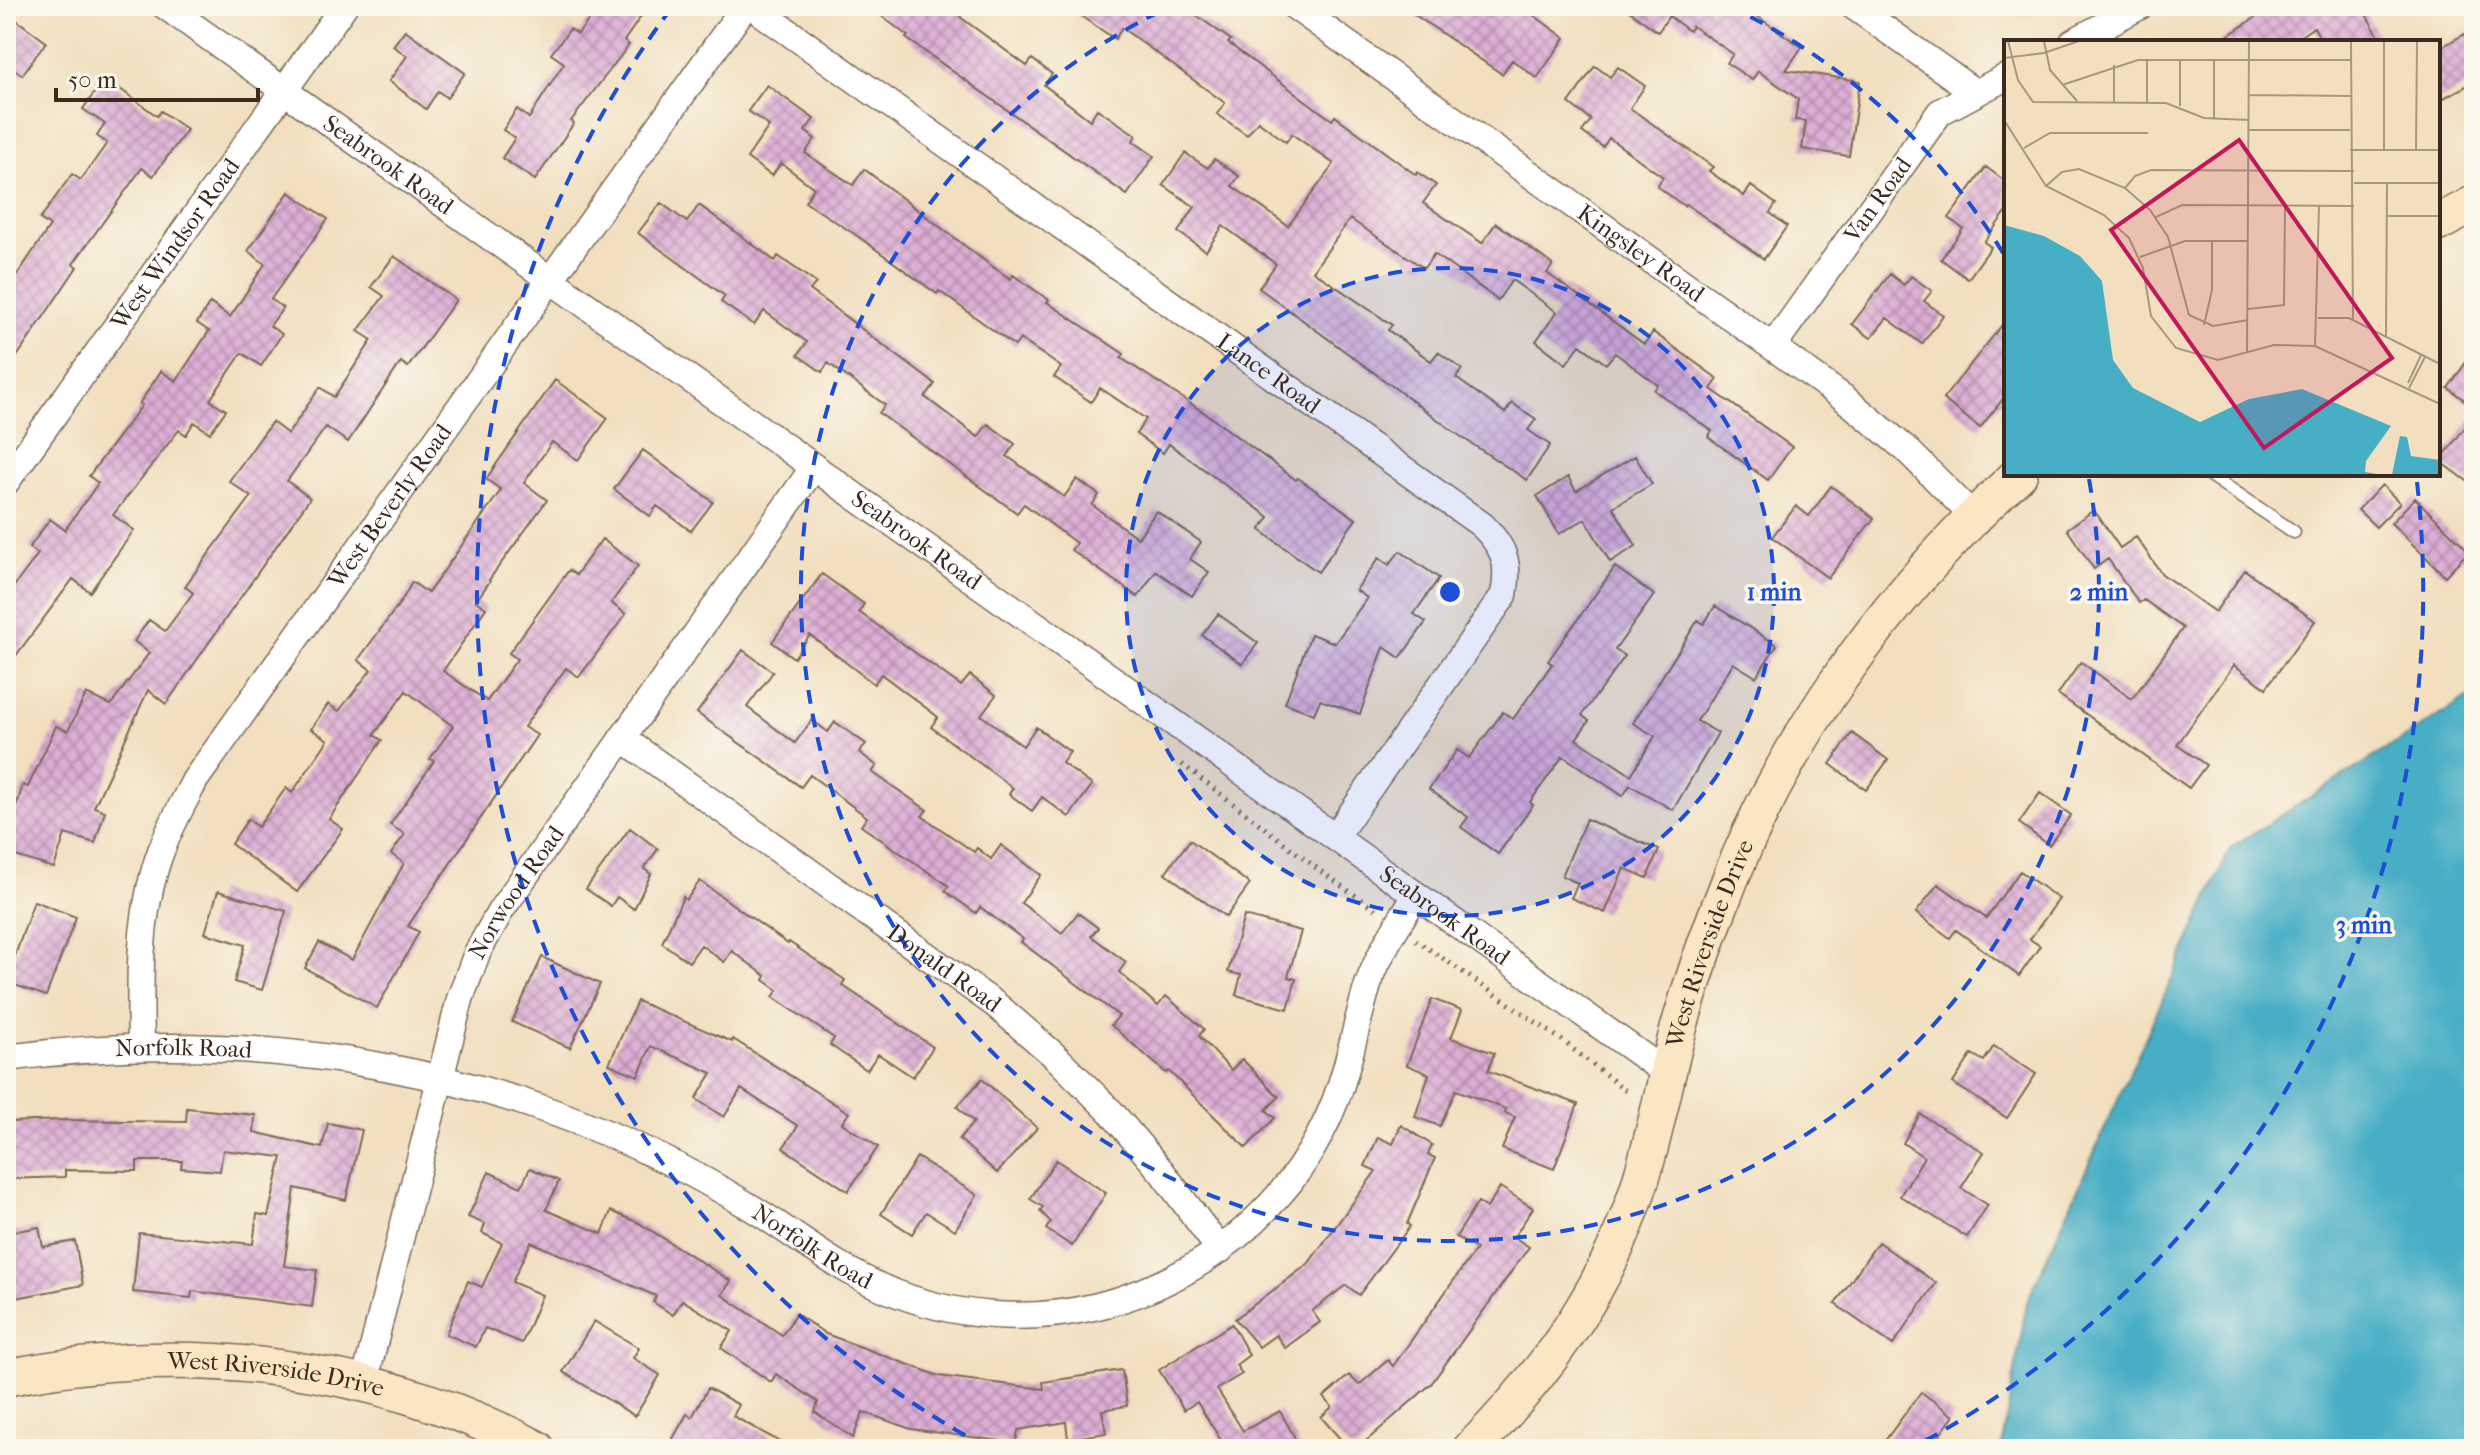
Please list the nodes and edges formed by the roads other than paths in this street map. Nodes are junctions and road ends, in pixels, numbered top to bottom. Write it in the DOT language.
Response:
graph roads {
  1 [pos="165,6"];
  2 [pos="344,6"];
  3 [pos="745,6"];
  4 [pos="752,6"];
  5 [pos="1294,6"];
  6 [pos="1853,6"];
  7 [pos="2140,6"];
  8 [pos="2077,40"];
  9 [pos="2004,78"];
  10 [pos="285,91"];
  11 [pos="1976,93"];
  12 [pos="2474,204"];
  13 [pos="2440,222"];
  14 [pos="550,280"];
  15 [pos="1773,346"];
  16 [pos="814,467"];
  17 [pos="2017,476"];
  18 [pos="2211,476"];
  19 [pos="6,482"];
  20 [pos="1973,516"];
  21 [pos="2294,532"];
  22 [pos="622,738"];
  23 [pos="1335,837"];
  24 [pos="1416,895"];
  25 [pos="141,1046"];
  26 [pos="6,1058"];
  27 [pos="1668,1074"];
  28 [pos="440,1078"];
  29 [pos="1220,1250"];
  30 [pos="6,1378"];
  31 [pos="364,1384"];
  32 [pos="537,1449"];
  33 [pos="1471,1449"];
  1 -- 10 [label="street, Seabrook Road"];
  2 -- 10 [label="street, West Windsor Road"];
  3 -- 14 [label="street, West Beverly Road"];
  4 -- 23 [label="street, Lance Road"];
  5 -- 15 [label="street, Kingsley Road"];
  6 -- 11 [label="street"];
  7 -- 8 [label="street"];
  9 -- 11 [label="street, Van Road"];
  10 -- 14 [label="street, Seabrook Road"];
  10 -- 19 [label="street, West Windsor Road"];
  11 -- 15 [label="street, Van Road"];
  12 -- 13 [label="street"];
  14 -- 16 [label="street, Seabrook Road"];
  14 -- 25 [label="street, West Beverly Road"];
  15 -- 20 [label="street, Kingsley Road"];
  16 -- 22 [label="street, Norwood Road"];
  16 -- 23 [label="street, Seabrook Road"];
  17 -- 20 [label="street, West Riverside Drive"];
  18 -- 21 [label="lane"];
  20 -- 27 [label="street, West Riverside Drive"];
  22 -- 28 [label="street, Norwood Road"];
  22 -- 29 [label="street, Donald Road"];
  23 -- 24 [label="street, Seabrook Road"];
  24 -- 27 [label="street, Seabrook Road"];
  24 -- 29 [label="street, Norfolk Road"];
  25 -- 26 [label="street, Norfolk Road"];
  25 -- 28 [label="street, Norfolk Road"];
  27 -- 33 [label="street, West Riverside Drive"];
  28 -- 29 [label="street, Norfolk Road"];
  28 -- 31 [label="street, Norwood Road"];
  30 -- 31 [label="street, West Riverside Drive"];
  31 -- 32 [label="street, West Riverside Drive"];
}
